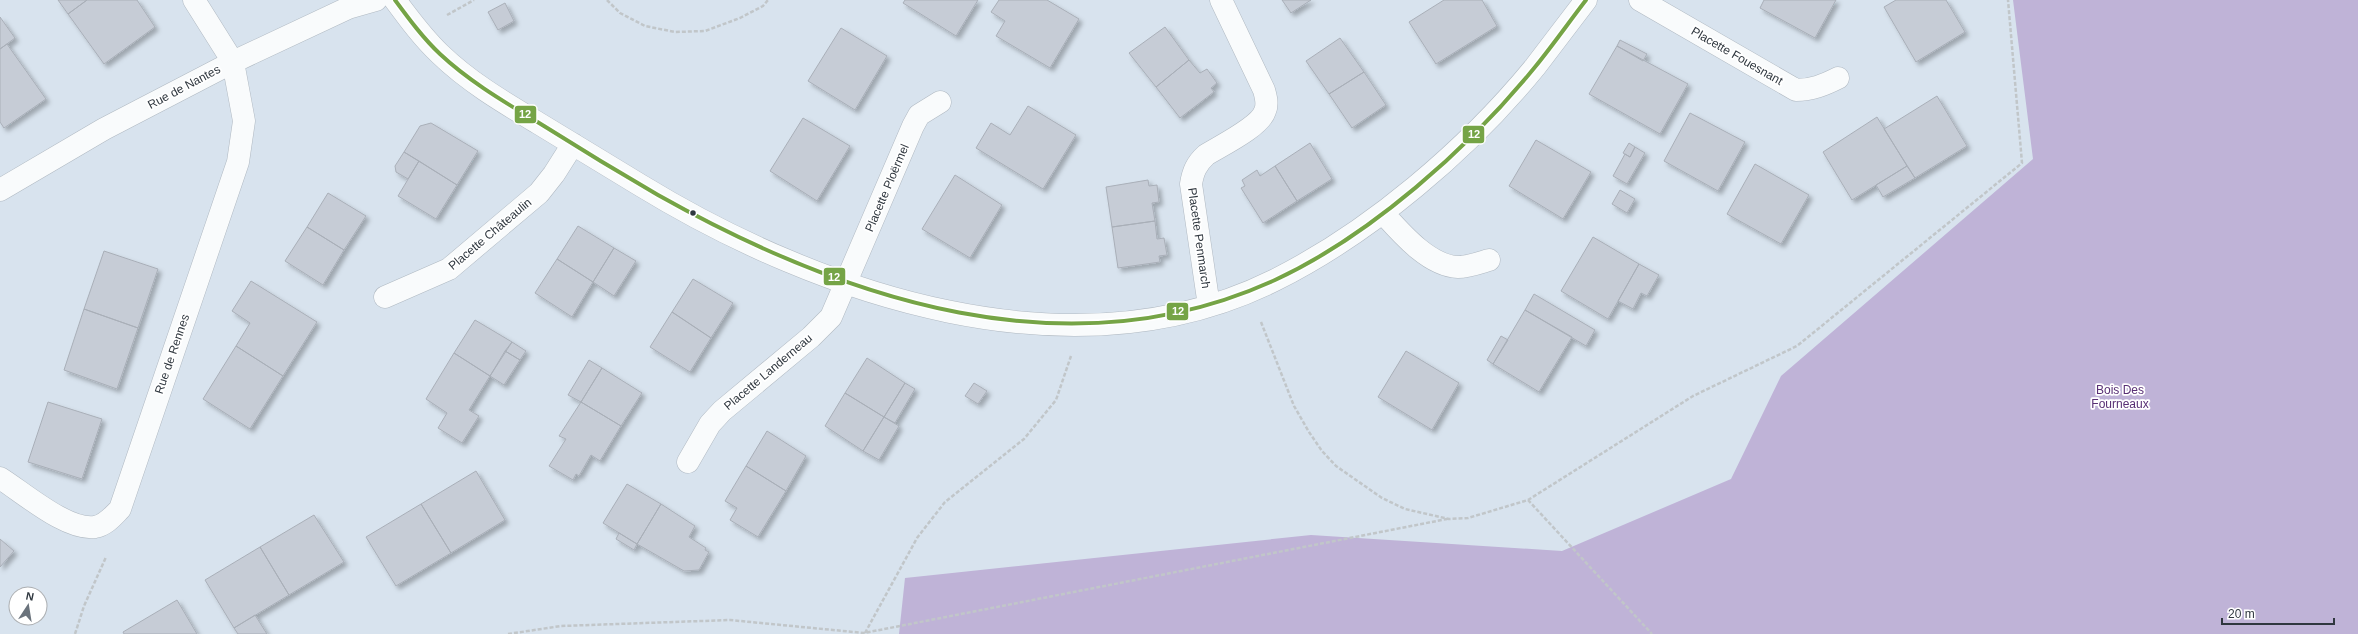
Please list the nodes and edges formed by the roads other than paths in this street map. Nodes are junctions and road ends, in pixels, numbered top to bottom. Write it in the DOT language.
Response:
graph roads {
  1 [pos="194,0"];
  2 [pos="376,0"];
  3 [pos="395,0"];
  4 [pos="1222,0"];
  5 [pos="1586,0"];
  6 [pos="1640,0"];
  7 [pos="233,62"];
  8 [pos="1838,78"];
  9 [pos="940,102"];
  10 [pos="573,144"];
  11 [pos="0,190"];
  12 [pos="1383,213"];
  13 [pos="1489,260"];
  14 [pos="847,283"];
  15 [pos="386,297"];
  16 [pos="1209,306"];
  17 [pos="688,462"];
  18 [pos="0,478"];
  1 -- 7 [label="street"];
  2 -- 7 [label="street, Rue de Nantes"];
  3 -- 10 [label="street"];
  4 -- 16 [label="street, Placette Penmarch"];
  5 -- 12 [label="street"];
  6 -- 8 [label="street, Placette Fouesnant"];
  7 -- 11 [label="street, Rue de Nantes"];
  7 -- 18 [label="street, Rue de Rennes"];
  9 -- 14 [label="street, Placette Ploërmel"];
  10 -- 14 [label="street"];
  10 -- 15 [label="street, Placette Châteaulin"];
  12 -- 13 [label="street"];
  12 -- 16 [label="street"];
  14 -- 16 [label="street"];
  14 -- 17 [label="street, Placette Landerneau"];
}
